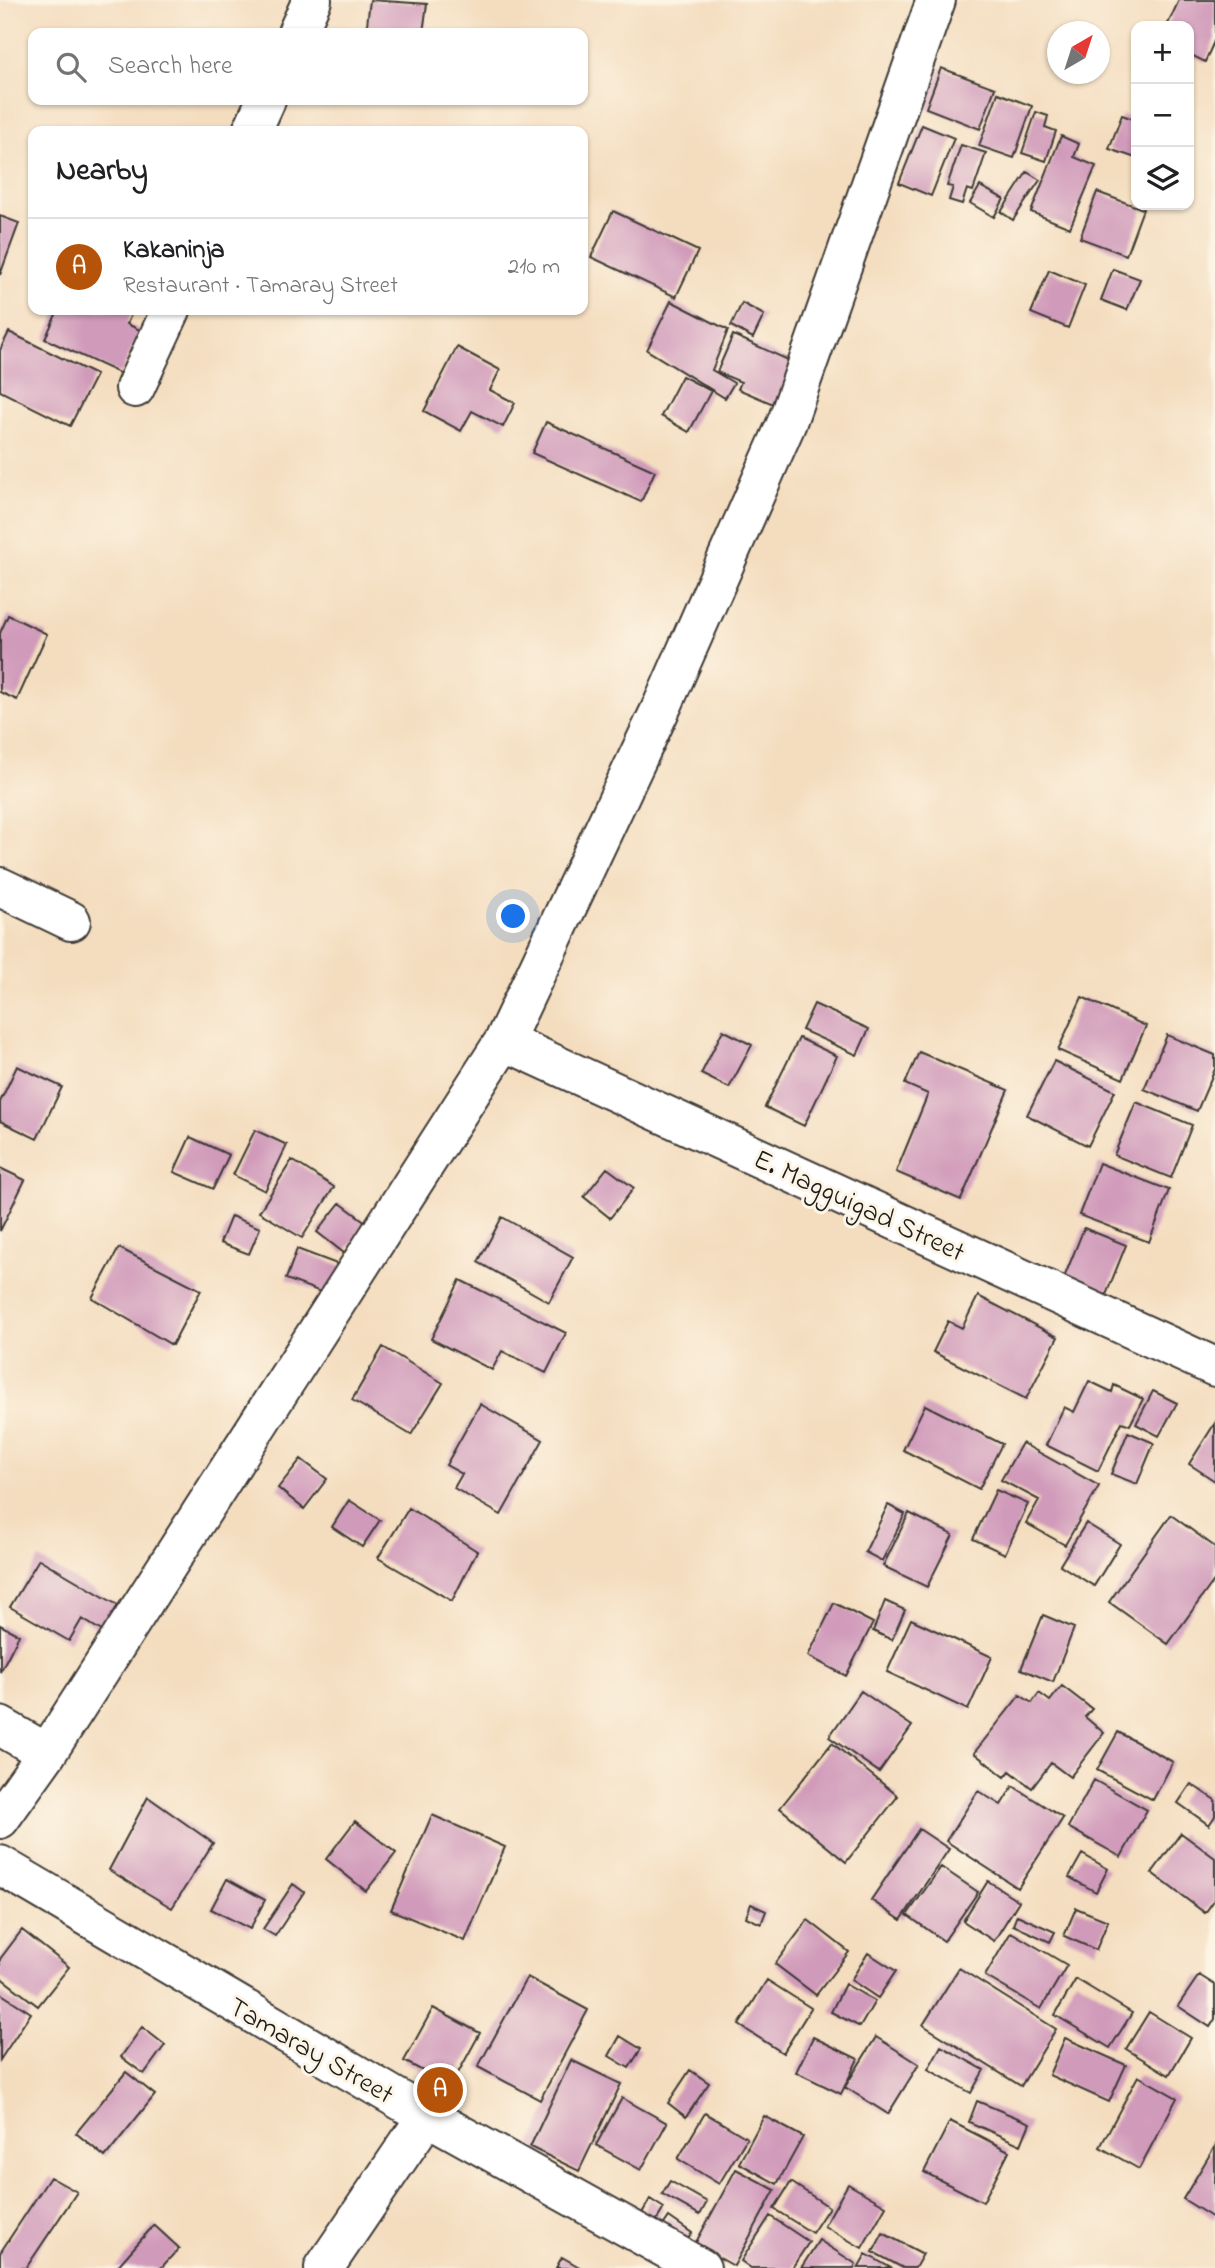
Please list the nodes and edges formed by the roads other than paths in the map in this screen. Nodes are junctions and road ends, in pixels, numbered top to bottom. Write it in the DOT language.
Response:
graph roads {
  1 [pos="312,0"];
  2 [pos="936,0"];
  3 [pos="299,28"];
  4 [pos="264,105"];
  5 [pos="254,126"];
  6 [pos="169,315"];
  7 [pos="135,388"];
  8 [pos="0,887"];
  9 [pos="71,921"];
  10 [pos="504,1041"];
  11 [pos="1215,1367"];
  12 [pos="0,1726"];
  13 [pos="47,1753"];
  14 [pos="0,1819"];
  15 [pos="0,1865"];
  16 [pos="427,2116"];
  17 [pos="324,2268"];
  18 [pos="701,2268"];
  1 -- 3 [label="street"];
  2 -- 10 [label="street"];
  4 -- 5 [label="street"];
  6 -- 7 [label="street"];
  8 -- 9 [label="street"];
  10 -- 11 [label="street, E. Magguigad Street"];
  10 -- 13 [label="street"];
  12 -- 13 [label="street"];
  13 -- 14 [label="street"];
  15 -- 16 [label="street, Tamaray Street"];
  16 -- 17 [label="street"];
  16 -- 18 [label="street, Tamaray Street"];
}
